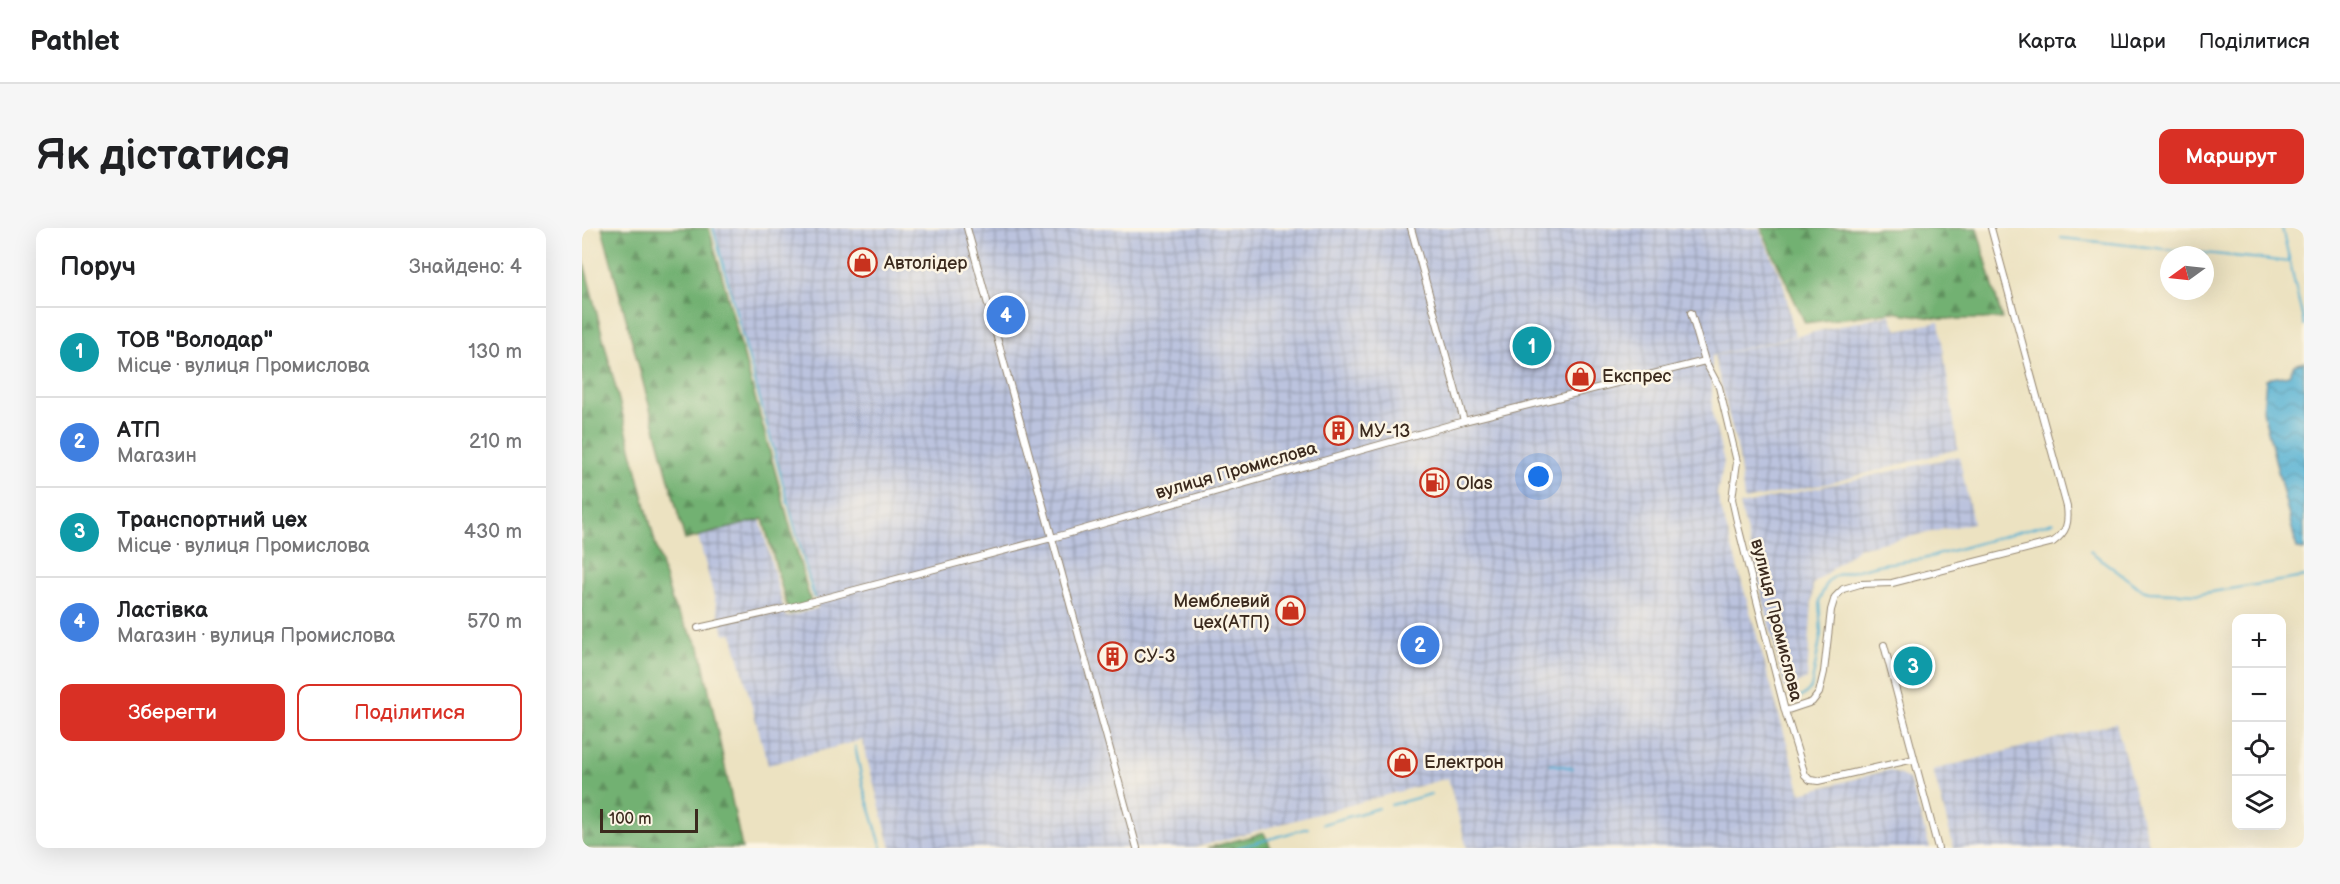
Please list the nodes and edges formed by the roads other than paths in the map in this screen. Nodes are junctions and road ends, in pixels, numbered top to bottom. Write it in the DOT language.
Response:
graph roads {
  1 [pos="967,228"];
  2 [pos="1411,228"];
  3 [pos="1991,228"];
  4 [pos="1691,313"];
  5 [pos="1706,361"];
  6 [pos="1464,421"];
  7 [pos="1051,537"];
  8 [pos="698,628"];
  9 [pos="1884,645"];
  10 [pos="1785,711"];
  11 [pos="1914,759"];
  12 [pos="1137,848"];
  13 [pos="1938,848"];
  1 -- 7 [label="street"];
  2 -- 6 [label="street"];
  3 -- 10 [label="street"];
  4 -- 5 [label="street, вулиця Промислова"];
  5 -- 6 [label="street, вулиця Промислова"];
  5 -- 10 [label="street, вулиця Промислова"];
  6 -- 7 [label="street, вулиця Промислова"];
  7 -- 8 [label="street, вулиця Промислова"];
  7 -- 12 [label="street"];
  9 -- 11 [label="street"];
  10 -- 11 [label="street, вулиця Промислова"];
  11 -- 13 [label="street"];
}
